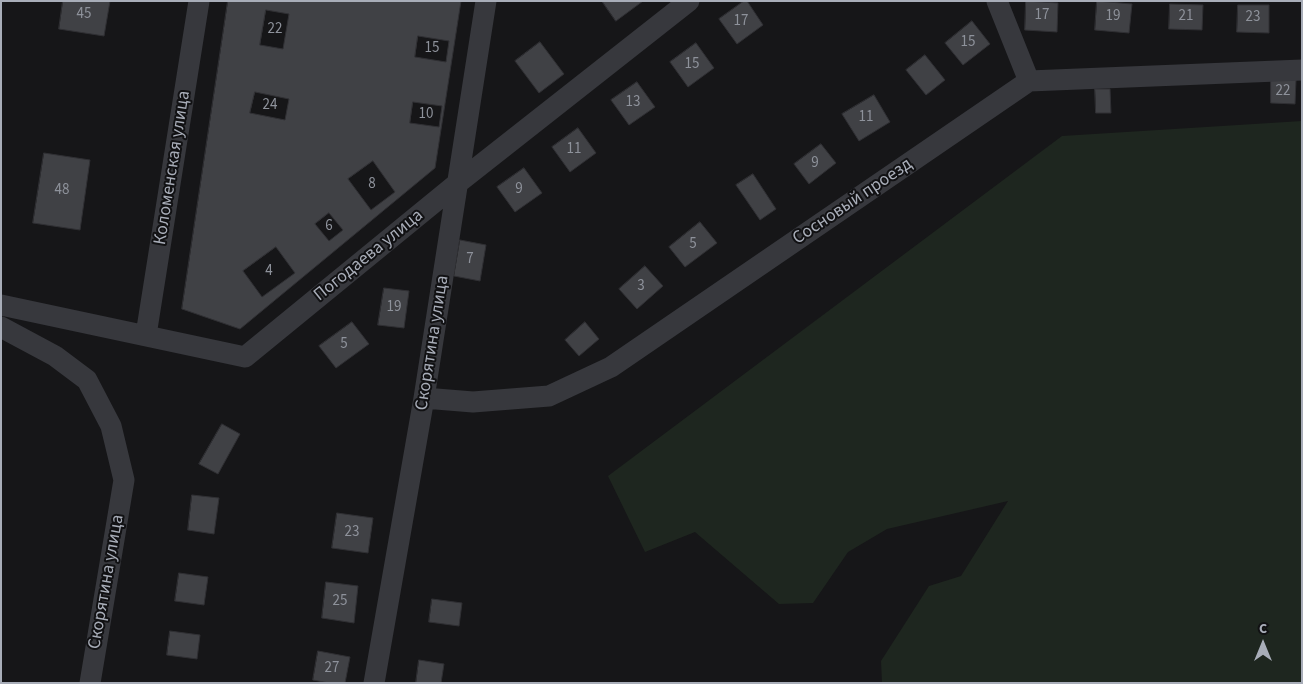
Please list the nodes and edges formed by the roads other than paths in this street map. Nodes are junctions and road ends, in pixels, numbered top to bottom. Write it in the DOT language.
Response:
graph roads {
  1 [pos="199,1"];
  2 [pos="486,1"];
  3 [pos="689,1"];
  4 [pos="997,1"];
  5 [pos="1302,70"];
  6 [pos="1029,81"];
  7 [pos="459,182"];
  8 [pos="1,305"];
  9 [pos="1,326"];
  10 [pos="146,335"];
  11 [pos="424,398"];
  12 [pos="90,683"];
  13 [pos="374,683"];
  1 -- 10 [label="street, Коломенская улица"];
  2 -- 7 [label="street, Скорятина улица"];
  3 -- 7 [label="street, Погодаева улица"];
  4 -- 6 [label="street"];
  5 -- 6 [label="street"];
  6 -- 11 [label="street, Сосновый проезд"];
  7 -- 10 [label="street, Погодаева улица"];
  7 -- 11 [label="street, Скорятина улица"];
  8 -- 10 [label="street, Погодаева улица"];
  9 -- 12 [label="street, Скорятина улица"];
  11 -- 13 [label="street, Скорятина улица"];
}
